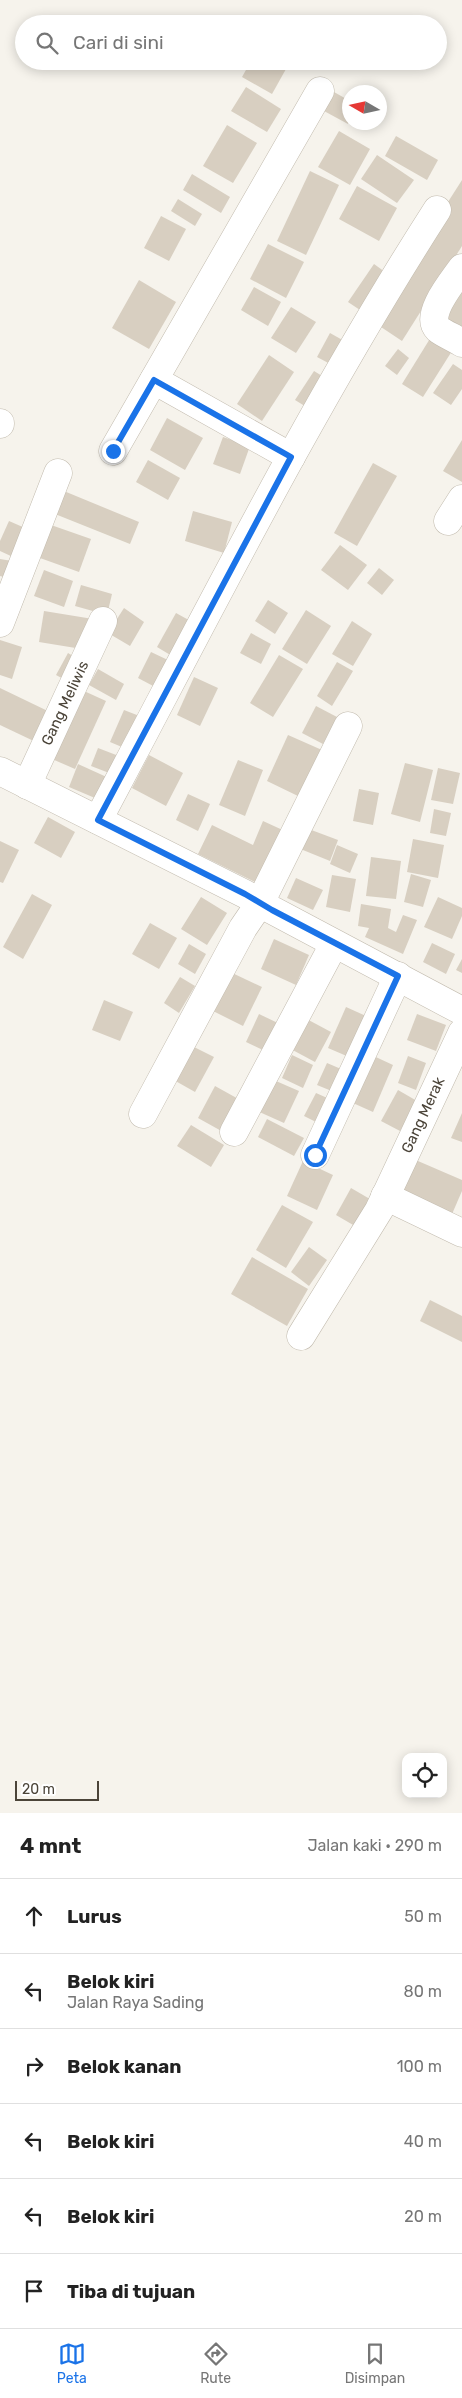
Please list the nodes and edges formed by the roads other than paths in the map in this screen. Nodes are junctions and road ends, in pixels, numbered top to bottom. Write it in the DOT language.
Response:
graph roads {
  1 [pos="320,91"];
  2 [pos="437,210"];
  3 [pos="462,268"];
  4 [pos="462,342"];
  5 [pos="154,380"];
  6 [pos="113,451"];
  7 [pos="291,457"];
  8 [pos="58,473"];
  9 [pos="103,621"];
  10 [pos="0,623"];
  11 [pos="348,726"];
  12 [pos="0,772"];
  13 [pos="27,786"];
  14 [pos="98,820"];
  15 [pos="260,903"];
  16 [pos="334,944"];
  17 [pos="398,976"];
  18 [pos="462,1011"];
  19 [pos="462,1034"];
  20 [pos="143,1114"];
  21 [pos="234,1132"];
  22 [pos="315,1155"];
  23 [pos="385,1196"];
  24 [pos="462,1233"];
  25 [pos="301,1336"];
  1 -- 5 [label="street"];
  2 -- 7 [label="street"];
  3 -- 4 [label="street"];
  5 -- 6 [label="street"];
  5 -- 7 [label="street"];
  7 -- 14 [label="street"];
  8 -- 10 [label="street"];
  9 -- 13 [label="street, Gang Meliwis"];
  11 -- 15 [label="street"];
  12 -- 13 [label="street"];
  13 -- 14 [label="street"];
  14 -- 15 [label="street"];
  15 -- 16 [label="street"];
  15 -- 20 [label="street"];
  16 -- 17 [label="street"];
  16 -- 21 [label="street"];
  17 -- 18 [label="street"];
  17 -- 22 [label="street"];
  19 -- 23 [label="street, Gang Merak"];
  23 -- 24 [label="street"];
  23 -- 25 [label="street, Gang Merak"];
}
